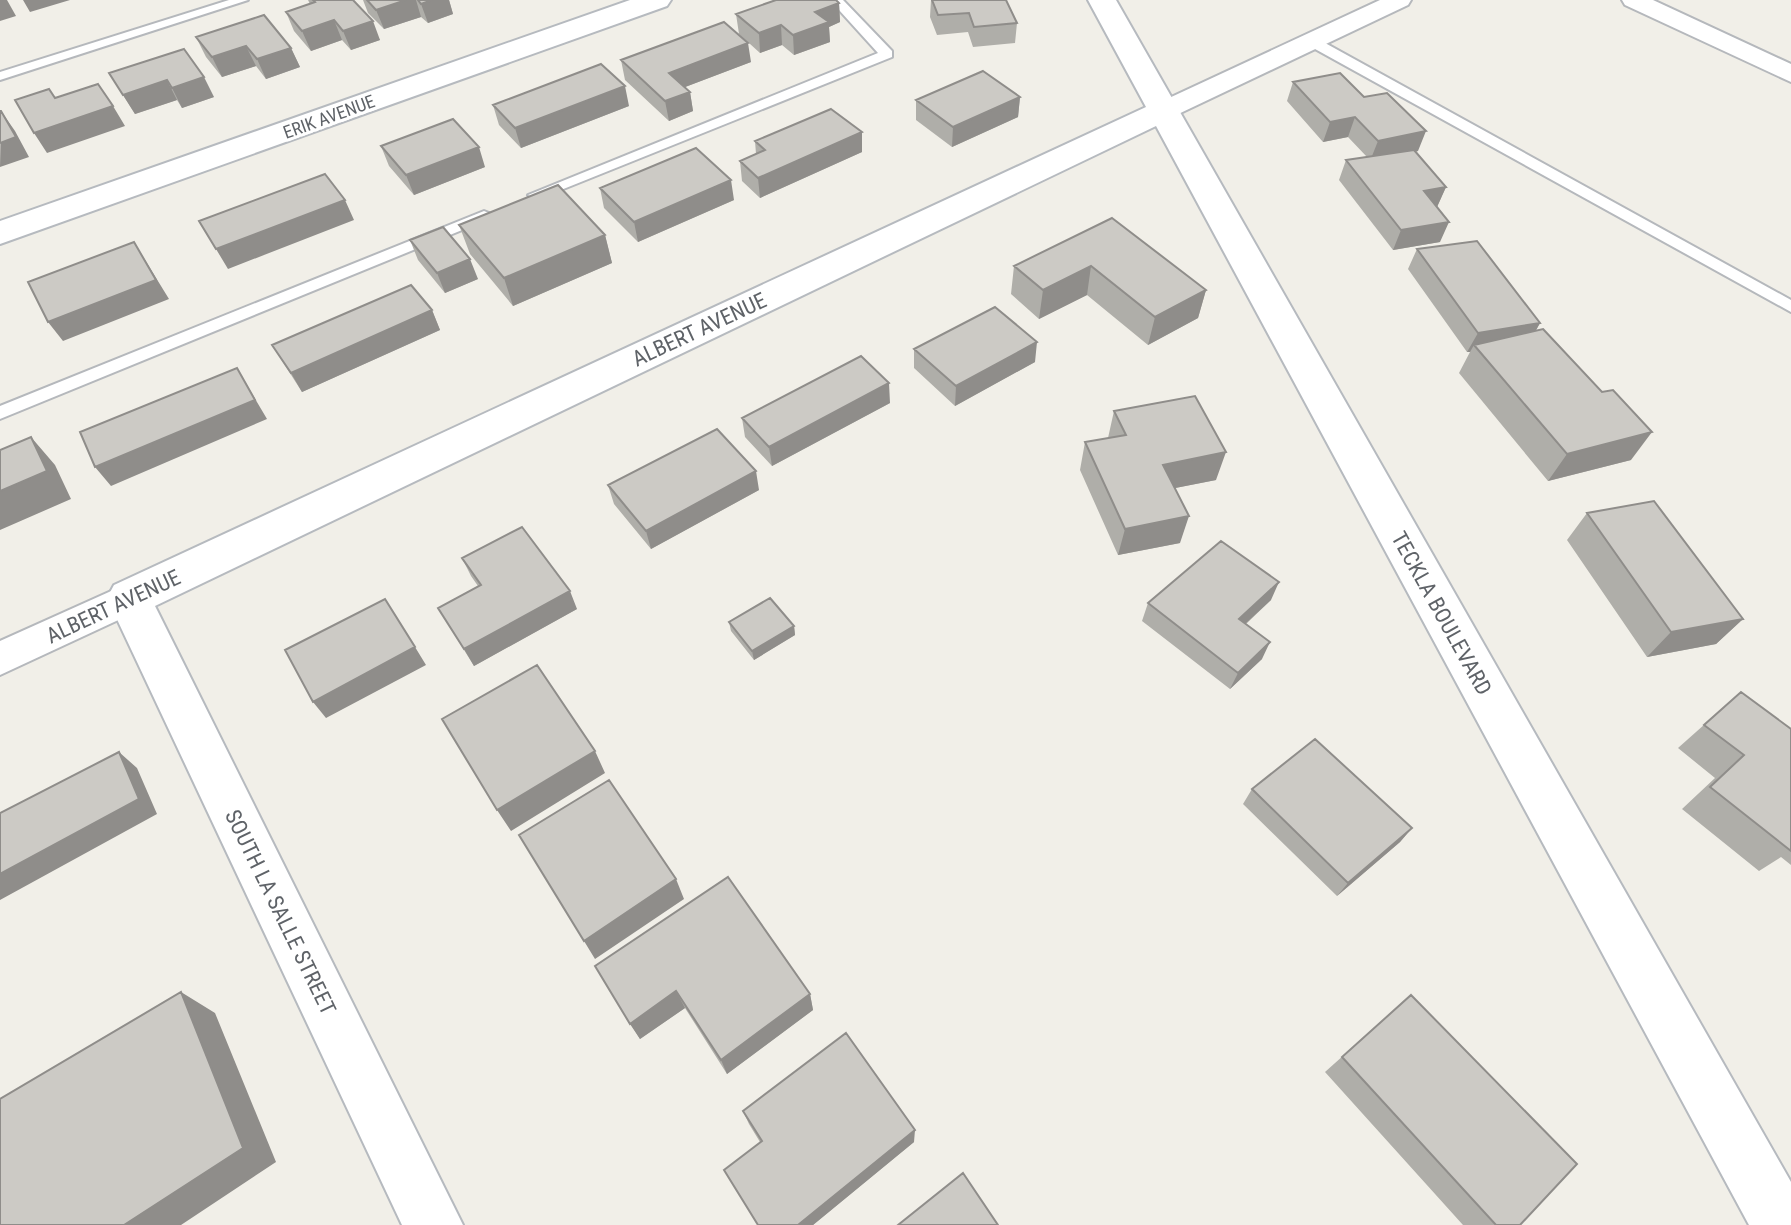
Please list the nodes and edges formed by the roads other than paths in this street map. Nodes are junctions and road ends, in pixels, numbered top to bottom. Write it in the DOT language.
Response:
graph roads {
  1 [pos="242,0"];
  2 [pos="657,0"];
  3 [pos="836,0"];
  4 [pos="1102,0"];
  5 [pos="1399,0"];
  6 [pos="1634,0"];
  7 [pos="1311,41"];
  8 [pos="1791,74"];
  9 [pos="0,76"];
  10 [pos="1163,111"];
  11 [pos="0,233"];
  12 [pos="1791,307"];
  13 [pos="0,413"];
  14 [pos="129,598"];
  15 [pos="0,659"];
  16 [pos="433,1225"];
  17 [pos="1782,1225"];
  1 -- 9 [label="lane"];
  2 -- 11 [label="street, ERIK AVENUE"];
  3 -- 13 [label="lane"];
  4 -- 10 [label="street, TECKLA BOULEVARD"];
  5 -- 7 [label="street, ALBERT AVENUE"];
  6 -- 8 [label="street"];
  7 -- 10 [label="street, ALBERT AVENUE"];
  7 -- 12 [label="lane"];
  10 -- 14 [label="street, ALBERT AVENUE"];
  10 -- 17 [label="street, TECKLA BOULEVARD"];
  14 -- 15 [label="street, ALBERT AVENUE"];
  14 -- 16 [label="street, SOUTH LA SALLE STREET"];
}
